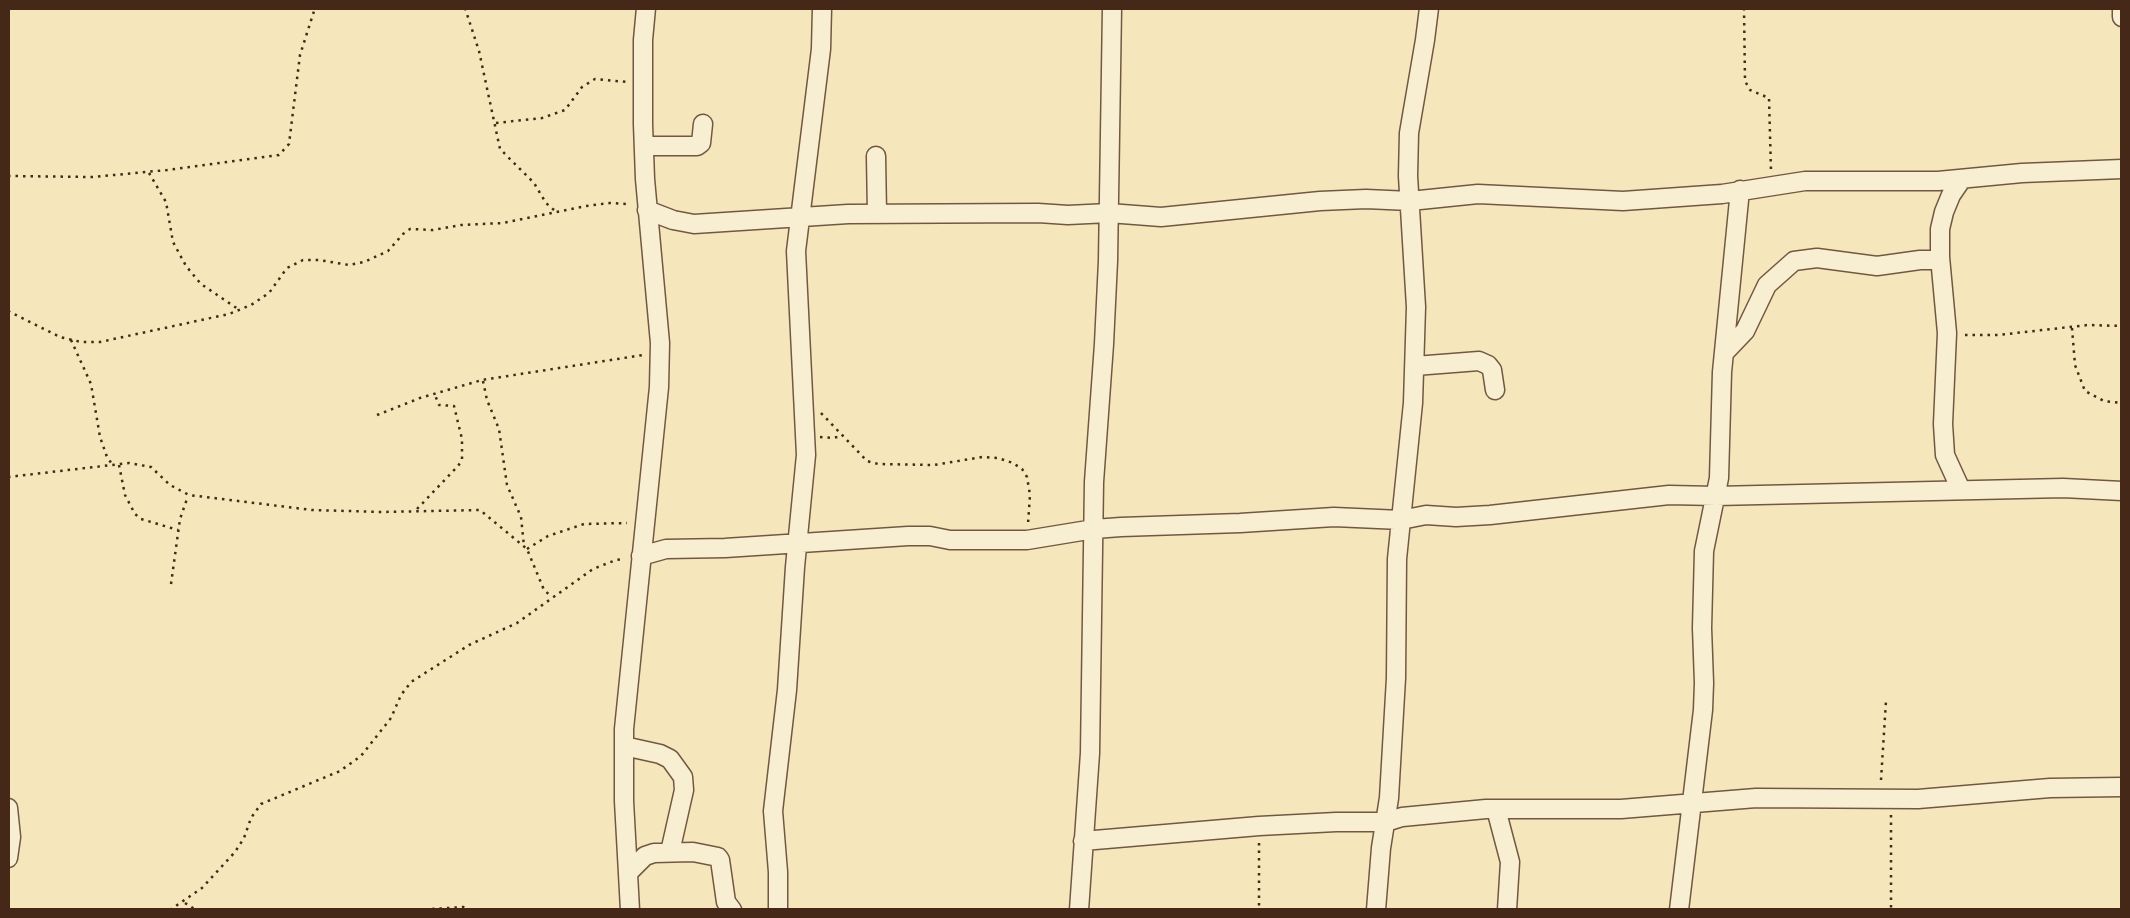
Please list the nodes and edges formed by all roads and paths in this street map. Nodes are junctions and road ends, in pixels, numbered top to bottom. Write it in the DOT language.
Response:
graph roads {
  1 [pos="315,8"];
  2 [pos="464,8"];
  3 [pos="646,8"];
  4 [pos="822,8"];
  5 [pos="1112,8"];
  6 [pos="1428,8"];
  7 [pos="1744,8"];
  8 [pos="2122,8"];
  9 [pos="2122,18"];
  10 [pos="643,84"];
  11 [pos="494,123"];
  12 [pos="703,124"];
  13 [pos="644,146"];
  14 [pos="876,156"];
  15 [pos="2122,169"];
  16 [pos="149,172"];
  17 [pos="8,176"];
  18 [pos="1962,179"];
  19 [pos="1772,185"];
  20 [pos="1740,190"];
  21 [pos="1410,200"];
  22 [pos="556,210"];
  23 [pos="647,211"];
  24 [pos="1109,213"];
  25 [pos="876,214"];
  26 [pos="800,215"];
  27 [pos="1940,260"];
  28 [pos="239,310"];
  29 [pos="8,311"];
  30 [pos="2072,326"];
  31 [pos="2122,326"];
  32 [pos="1947,333"];
  33 [pos="70,339"];
  34 [pos="660,352"];
  35 [pos="1724,353"];
  36 [pos="1415,366"];
  37 [pos="482,380"];
  38 [pos="1495,390"];
  39 [pos="434,393"];
  40 [pos="805,403"];
  41 [pos="2122,403"];
  42 [pos="376,415"];
  43 [pos="843,436"];
  44 [pos="806,438"];
  45 [pos="116,464"];
  46 [pos="8,477"];
  47 [pos="1961,490"];
  48 [pos="2122,491"];
  49 [pos="189,495"];
  50 [pos="1716,496"];
  51 [pos="416,510"];
  52 [pos="1401,520"];
  53 [pos="644,526"];
  54 [pos="1094,529"];
  55 [pos="178,530"];
  56 [pos="1027,540"];
  57 [pos="798,544"];
  58 [pos="526,548"];
  59 [pos="641,558"];
  60 [pos="172,584"];
  61 [pos="554,598"];
  62 [pos="1886,702"];
  63 [pos="624,746"];
  64 [pos="2122,787"];
  65 [pos="1886,799"];
  66 [pos="1690,804"];
  67 [pos="8,808"];
  68 [pos="1496,809"];
  69 [pos="1386,822"];
  70 [pos="1259,826"];
  71 [pos="1084,841"];
  72 [pos="670,852"];
  73 [pos="8,858"];
  74 [pos="628,873"];
  75 [pos="183,902"];
  76 [pos="170,910"];
  77 [pos="196,910"];
  78 [pos="417,910"];
  79 [pos="472,910"];
  80 [pos="630,910"];
  81 [pos="732,910"];
  82 [pos="778,910"];
  83 [pos="1079,910"];
  84 [pos="1259,910"];
  85 [pos="1376,910"];
  86 [pos="1507,910"];
  87 [pos="1679,910"];
  88 [pos="1891,910"];
  1 -- 16 [label="path"];
  2 -- 11 [label="path"];
  3 -- 10 [label="street"];
  4 -- 26 [label="street"];
  5 -- 24 [label="street"];
  6 -- 21 [label="street"];
  7 -- 19 [label="path"];
  8 -- 9 [label="street"];
  10 -- 11 [label="path"];
  10 -- 13 [label="street"];
  11 -- 22 [label="path"];
  12 -- 13 [label="street"];
  13 -- 23 [label="street"];
  14 -- 25 [label="street"];
  15 -- 18 [label="street"];
  16 -- 17 [label="path"];
  16 -- 28 [label="path"];
  18 -- 19 [label="street"];
  18 -- 27 [label="street"];
  19 -- 20 [label="street"];
  20 -- 21 [label="street"];
  20 -- 35 [label="street"];
  21 -- 24 [label="street"];
  21 -- 36 [label="street"];
  22 -- 23 [label="path"];
  22 -- 28 [label="path"];
  23 -- 26 [label="street"];
  23 -- 34 [label="street"];
  24 -- 25 [label="street"];
  24 -- 54 [label="street"];
  25 -- 26 [label="street"];
  26 -- 40 [label="street"];
  27 -- 32 [label="street"];
  27 -- 35 [label="street"];
  28 -- 33 [label="path"];
  29 -- 33 [label="path"];
  30 -- 31 [label="path"];
  30 -- 32 [label="path"];
  30 -- 41 [label="path"];
  32 -- 47 [label="street"];
  33 -- 45 [label="path"];
  34 -- 37 [label="path"];
  34 -- 53 [label="street"];
  35 -- 50 [label="street"];
  36 -- 38 [label="street"];
  36 -- 52 [label="street"];
  37 -- 39 [label="path"];
  37 -- 58 [label="path"];
  39 -- 42 [label="path"];
  39 -- 51 [label="path"];
  40 -- 43 [label="path"];
  40 -- 44 [label="street"];
  43 -- 44 [label="path"];
  43 -- 56 [label="path"];
  44 -- 57 [label="street"];
  45 -- 46 [label="path"];
  45 -- 49 [label="path"];
  45 -- 55 [label="path"];
  47 -- 48 [label="street"];
  47 -- 50 [label="street"];
  49 -- 51 [label="path"];
  49 -- 55 [label="path"];
  50 -- 52 [label="street"];
  50 -- 66 [label="street"];
  51 -- 58 [label="path"];
  52 -- 54 [label="street"];
  52 -- 69 [label="street"];
  53 -- 58 [label="path"];
  53 -- 59 [label="street"];
  54 -- 56 [label="street"];
  54 -- 71 [label="street"];
  55 -- 60 [label="path"];
  56 -- 57 [label="street"];
  57 -- 59 [label="street"];
  57 -- 82 [label="street"];
  58 -- 61 [label="path"];
  59 -- 61 [label="path"];
  59 -- 63 [label="street"];
  61 -- 75 [label="path"];
  62 -- 65 [label="path"];
  63 -- 72 [label="street"];
  63 -- 74 [label="street"];
  64 -- 65 [label="street"];
  65 -- 66 [label="street"];
  65 -- 88 [label="path"];
  66 -- 68 [label="street"];
  66 -- 87 [label="street"];
  67 -- 73 [label="street"];
  68 -- 69 [label="street"];
  68 -- 86 [label="street"];
  69 -- 70 [label="street"];
  69 -- 85 [label="street"];
  70 -- 71 [label="street"];
  70 -- 84 [label="path"];
  71 -- 83 [label="street"];
  72 -- 74 [label="street"];
  72 -- 81 [label="street"];
  74 -- 80 [label="street"];
  75 -- 76 [label="path"];
  75 -- 77 [label="path"];
  78 -- 79 [label="path"];
}
